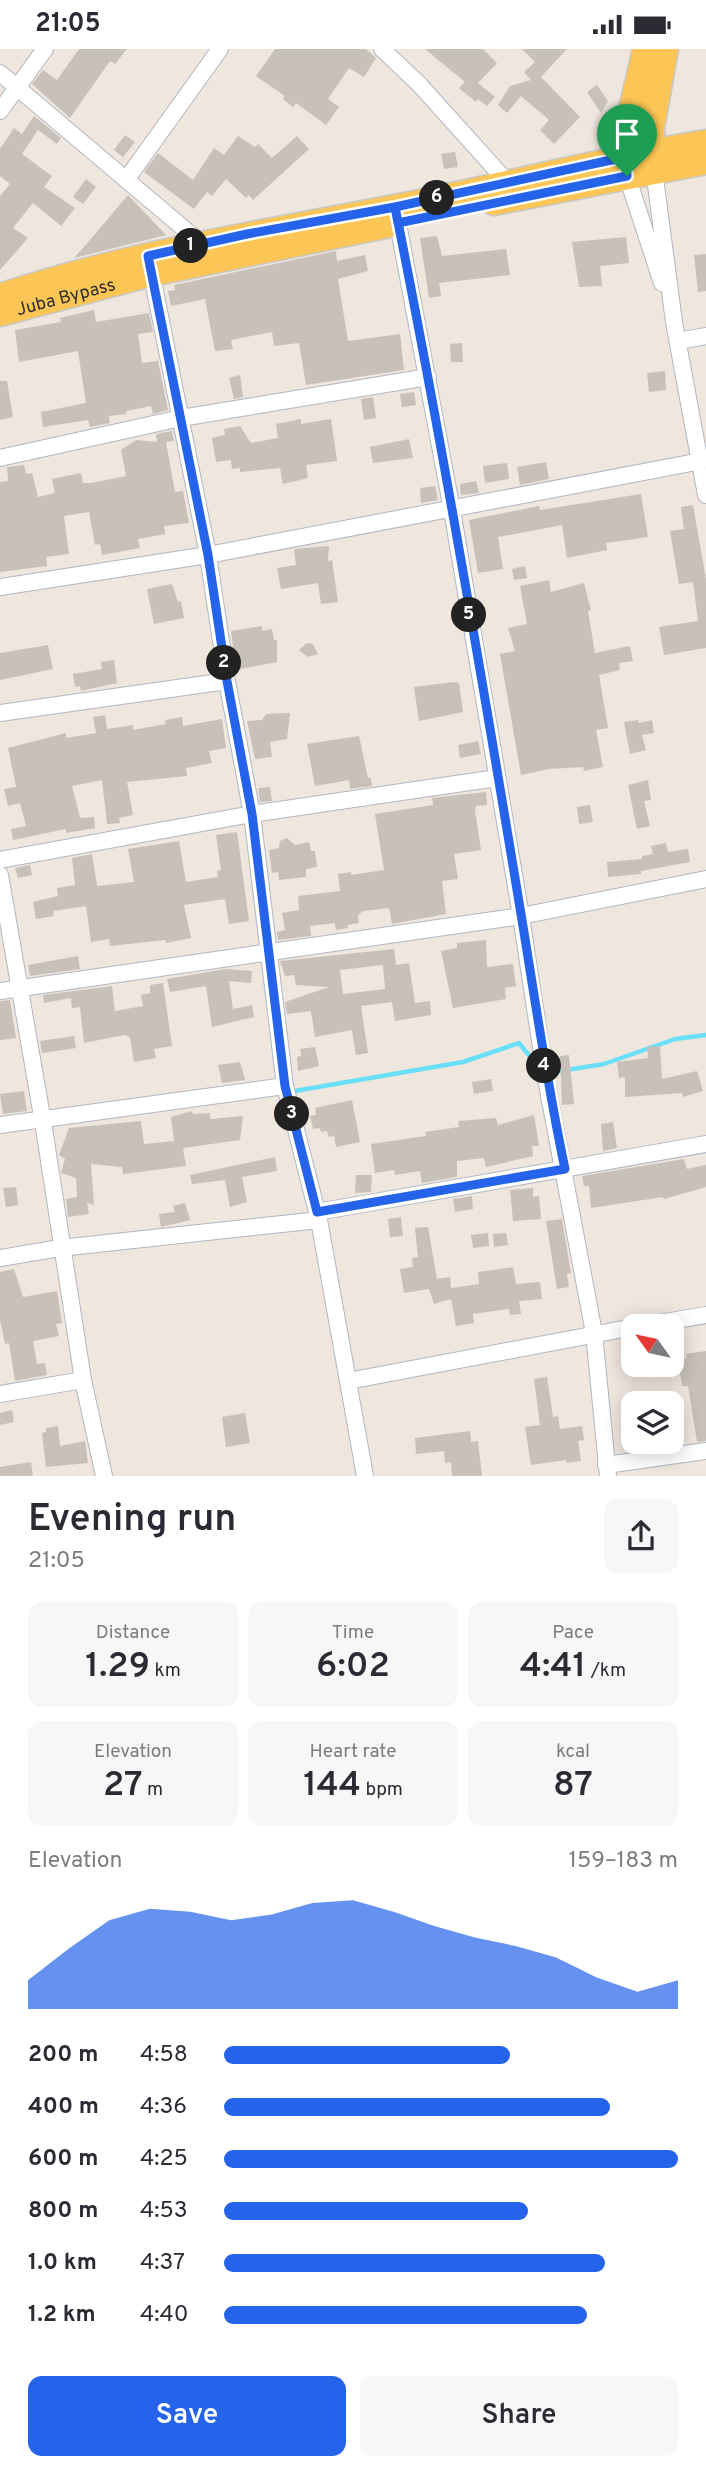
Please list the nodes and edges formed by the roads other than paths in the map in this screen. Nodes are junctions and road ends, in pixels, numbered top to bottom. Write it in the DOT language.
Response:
graph roads {
  1 [pos="45,49"];
  2 [pos="220,49"];
  3 [pos="645,49"];
  4 [pos="666,49"];
  5 [pos="391,52"];
  6 [pos="0,73"];
  7 [pos="17,88"];
  8 [pos="0,111"];
  9 [pos="706,142"];
  10 [pos="653,161"];
  11 [pos="706,162"];
  12 [pos="626,167"];
  13 [pos="126,180"];
  14 [pos="509,183"];
  15 [pos="397,215"];
  16 [pos="201,243"];
  17 [pos="150,265"];
  18 [pos="0,296"];
  19 [pos="0,314"];
  20 [pos="674,322"];
  21 [pos="706,336"];
  22 [pos="678,341"];
  23 [pos="428,377"];
  24 [pos="181,418"];
  25 [pos="0,458"];
  26 [pos="703,460"];
  27 [pos="706,495"];
  28 [pos="452,510"];
  29 [pos="208,555"];
  30 [pos="0,587"];
  31 [pos="227,681"];
  32 [pos="0,713"];
  33 [pos="497,778"];
  34 [pos="252,814"];
  35 [pos="0,860"];
  36 [pos="0,874"];
  37 [pos="706,879"];
  38 [pos="522,916"];
  39 [pos="268,955"];
  40 [pos="20,989"];
  41 [pos="0,991"];
  42 [pos="285,1086"];
  43 [pos="41,1119"];
  44 [pos="0,1125"];
  45 [pos="706,1144"];
  46 [pos="565,1169"];
  47 [pos="318,1216"];
  48 [pos="60,1248"];
  49 [pos="0,1258"];
  50 [pos="706,1315"];
  51 [pos="684,1319"];
  52 [pos="621,1329"];
  53 [pos="594,1333"];
  54 [pos="83,1380"];
  55 [pos="348,1381"];
  56 [pos="0,1394"];
  57 [pos="706,1451"];
  58 [pos="607,1473"];
  59 [pos="104,1476"];
  60 [pos="365,1476"];
  1 -- 7 [label="street"];
  2 -- 13 [label="street"];
  3 -- 12 [label="main road"];
  4 -- 10 [label="main road"];
  5 -- 14 [label="street"];
  6 -- 7 [label="street"];
  7 -- 8 [label="street"];
  7 -- 13 [label="street"];
  9 -- 10 [label="main road"];
  10 -- 11 [label="main road"];
  10 -- 12 [label="main road"];
  10 -- 20 [label="street"];
  12 -- 14 [label="main road, Juba Bypass"];
  12 -- 15 [label="main road, Juba Bypass"];
  12 -- 20 [label="street"];
  13 -- 16 [label="street"];
  14 -- 15 [label="main road, Juba Bypass"];
  15 -- 16 [label="main road, Juba Bypass"];
  15 -- 17 [label="main road, Juba Bypass"];
  15 -- 23 [label="street"];
  16 -- 17 [label="main road, Juba Bypass"];
  17 -- 18 [label="main road, Juba Bypass"];
  17 -- 19 [label="main road, Juba Bypass"];
  17 -- 24 [label="street"];
  20 -- 22 [label="street"];
  21 -- 22 [label="street"];
  22 -- 26 [label="street"];
  23 -- 24 [label="street"];
  23 -- 28 [label="street"];
  24 -- 25 [label="street"];
  24 -- 29 [label="street"];
  26 -- 27 [label="street"];
  26 -- 28 [label="street"];
  28 -- 29 [label="street"];
  28 -- 33 [label="street"];
  29 -- 30 [label="street"];
  29 -- 31 [label="street"];
  31 -- 32 [label="street"];
  31 -- 34 [label="street"];
  33 -- 34 [label="street"];
  33 -- 38 [label="street"];
  34 -- 35 [label="street"];
  34 -- 39 [label="street"];
  36 -- 40 [label="street"];
  37 -- 38 [label="street"];
  38 -- 39 [label="street"];
  38 -- 46 [label="street"];
  39 -- 40 [label="street"];
  39 -- 42 [label="street"];
  40 -- 41 [label="street"];
  40 -- 43 [label="street"];
  42 -- 43 [label="street"];
  42 -- 47 [label="street"];
  43 -- 44 [label="street"];
  43 -- 48 [label="street"];
  45 -- 46 [label="street"];
  46 -- 47 [label="street"];
  46 -- 53 [label="street"];
  47 -- 48 [label="street"];
  47 -- 55 [label="street"];
  48 -- 49 [label="street"];
  48 -- 54 [label="street"];
  50 -- 51 [label="street"];
  52 -- 53 [label="street"];
  53 -- 55 [label="street"];
  53 -- 58 [label="street"];
  54 -- 56 [label="street"];
  54 -- 59 [label="street"];
  55 -- 60 [label="street"];
  57 -- 58 [label="street"];
}
